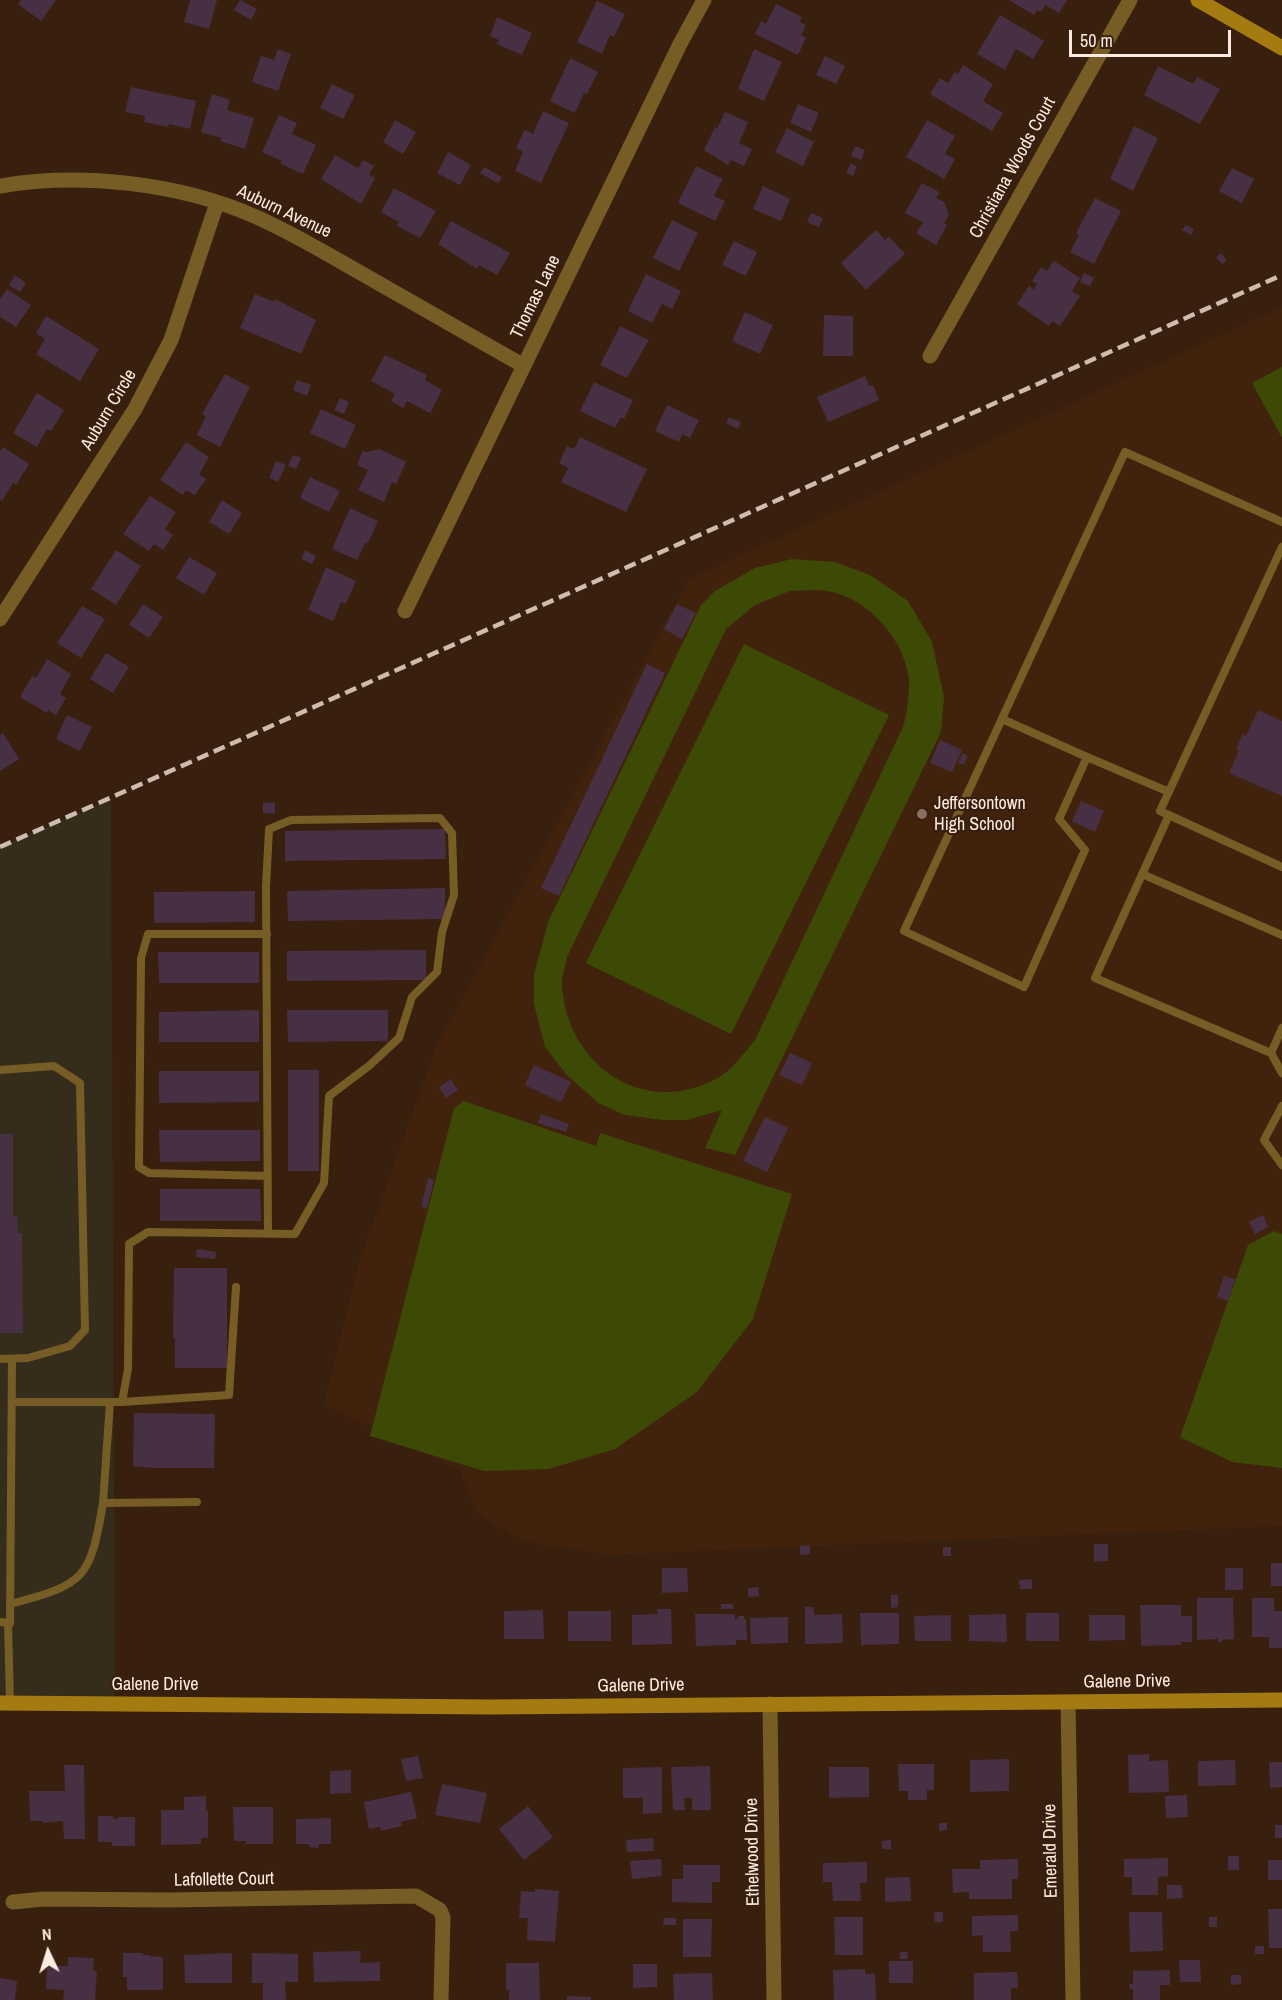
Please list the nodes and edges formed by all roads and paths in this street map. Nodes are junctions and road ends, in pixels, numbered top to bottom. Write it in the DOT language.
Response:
graph roads {
  1 [pos="704,0"];
  2 [pos="1130,0"];
  3 [pos="1198,0"];
  4 [pos="1282,48"];
  5 [pos="0,186"];
  6 [pos="217,203"];
  7 [pos="930,356"];
  8 [pos="524,366"];
  9 [pos="1282,522"];
  10 [pos="1282,548"];
  11 [pos="405,611"];
  12 [pos="0,620"];
  13 [pos="1002,719"];
  14 [pos="1086,757"];
  15 [pos="1169,792"];
  16 [pos="1168,815"];
  17 [pos="1282,867"];
  18 [pos="1142,874"];
  19 [pos="267,934"];
  20 [pos="1282,935"];
  21 [pos="1282,1028"];
  22 [pos="1271,1053"];
  23 [pos="0,1070"];
  24 [pos="1282,1073"];
  25 [pos="1282,1106"];
  26 [pos="1282,1165"];
  27 [pos="267,1176"];
  28 [pos="268,1233"];
  29 [pos="236,1287"];
  30 [pos="0,1359"];
  31 [pos="12,1359"];
  32 [pos="12,1402"];
  33 [pos="110,1402"];
  34 [pos="122,1402"];
  35 [pos="197,1502"];
  36 [pos="103,1503"];
  37 [pos="10,1604"];
  38 [pos="4,1622"];
  39 [pos="1282,1700"];
  40 [pos="1068,1702"];
  41 [pos="5,1703"];
  42 [pos="770,1704"];
  43 [pos="14,1902"];
  44 [pos="441,2000"];
  45 [pos="774,2000"];
  46 [pos="1073,2000"];
  1 -- 8 [label="street, Thomas Lane"];
  2 -- 7 [label="street, Christiana Woods Court"];
  3 -- 4 [label="street"];
  5 -- 6 [label="street, Auburn Avenue"];
  6 -- 8 [label="street, Auburn Avenue"];
  6 -- 12 [label="street, Auburn Circle"];
  8 -- 11 [label="street, Thomas Lane"];
  9 -- 13 [label="lane"];
  10 -- 15 [label="lane"];
  13 -- 14 [label="lane"];
  13 -- 14 [label="lane"];
  14 -- 15 [label="lane"];
  15 -- 16 [label="lane"];
  16 -- 17 [label="lane"];
  16 -- 18 [label="lane"];
  18 -- 20 [label="lane"];
  18 -- 22 [label="lane"];
  19 -- 27 [label="lane"];
  19 -- 27 [label="lane"];
  19 -- 28 [label="lane"];
  21 -- 22 [label="lane"];
  22 -- 24 [label="lane"];
  23 -- 31 [label="lane"];
  25 -- 26 [label="lane"];
  27 -- 28 [label="lane"];
  28 -- 34 [label="lane"];
  29 -- 34 [label="lane"];
  30 -- 31 [label="lane"];
  31 -- 32 [label="lane"];
  32 -- 33 [label="lane"];
  32 -- 37 [label="lane"];
  33 -- 34 [label="lane"];
  33 -- 36 [label="lane"];
  35 -- 36 [label="lane"];
  36 -- 37 [label="lane"];
  37 -- 38 [label="lane"];
  38 -- 41 [label="lane"];
  39 -- 40 [label="street, Galene Drive"];
  40 -- 42 [label="street, Galene Drive"];
  40 -- 46 [label="street, Emerald Drive"];
  41 -- 42 [label="street, Galene Drive"];
  42 -- 45 [label="street, Ethelwood Drive"];
  43 -- 44 [label="street, Lafollette Court"];
}
